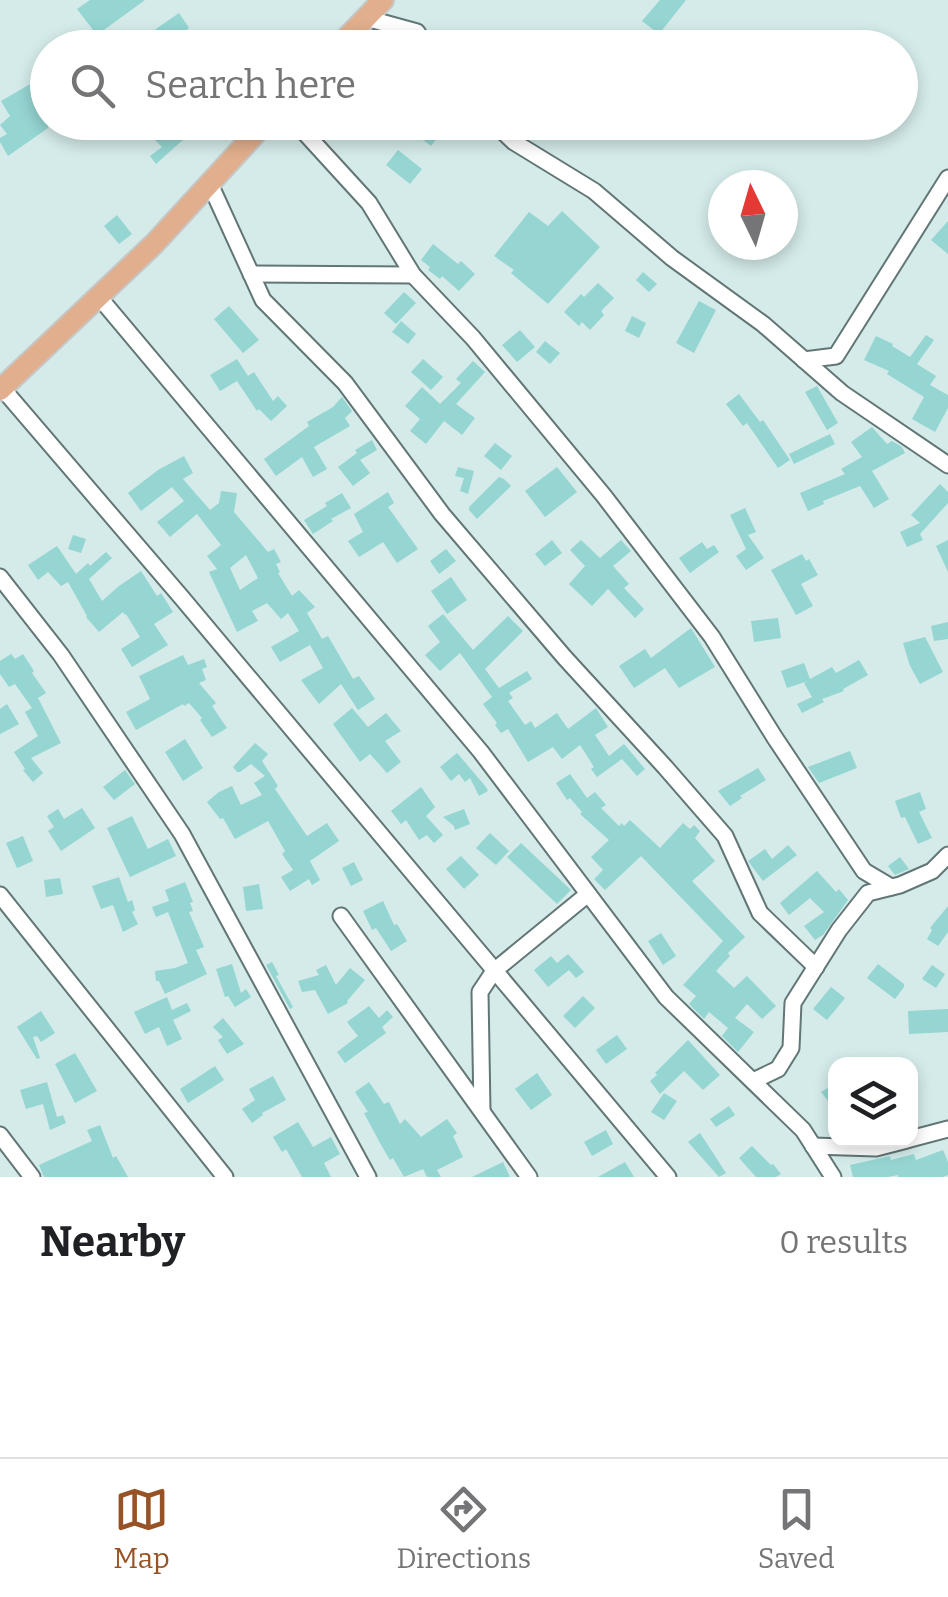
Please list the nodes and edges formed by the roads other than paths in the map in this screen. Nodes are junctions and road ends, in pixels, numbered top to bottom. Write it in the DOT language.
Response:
graph roads {
  1 [pos="383,0"];
  2 [pos="366,18"];
  3 [pos="354,30"];
  4 [pos="410,30"];
  5 [pos="250,140"];
  6 [pos="312,140"];
  7 [pos="512,140"];
  8 [pos="948,178"];
  9 [pos="210,184"];
  10 [pos="251,274"];
  11 [pos="413,275"];
  12 [pos="98,297"];
  13 [pos="804,360"];
  14 [pos="1,389"];
  15 [pos="948,465"];
  16 [pos="0,577"];
  17 [pos="948,855"];
  18 [pos="891,887"];
  19 [pos="588,894"];
  20 [pos="0,895"];
  21 [pos="341,916"];
  22 [pos="816,966"];
  23 [pos="494,971"];
  24 [pos="753,1081"];
  25 [pos="482,1111"];
  26 [pos="948,1129"];
  27 [pos="0,1134"];
  28 [pos="918,1137"];
  29 [pos="813,1146"];
  30 [pos="828,1146"];
  31 [pos="844,1147"];
  32 [pos="880,1147"];
  33 [pos="32,1177"];
  34 [pos="225,1177"];
  35 [pos="368,1177"];
  36 [pos="529,1177"];
  37 [pos="668,1177"];
  38 [pos="833,1177"];
  1 -- 2 [label="main road"];
  2 -- 3 [label="main road"];
  2 -- 4 [label="street"];
  5 -- 9 [label="main road"];
  6 -- 11 [label="street"];
  7 -- 13 [label="street"];
  8 -- 13 [label="street"];
  9 -- 10 [label="street"];
  9 -- 12 [label="main road"];
  10 -- 11 [label="street"];
  10 -- 22 [label="street"];
  11 -- 18 [label="street"];
  12 -- 14 [label="main road"];
  12 -- 19 [label="street"];
  13 -- 15 [label="street"];
  14 -- 23 [label="street"];
  16 -- 35 [label="street"];
  17 -- 18 [label="street"];
  18 -- 22 [label="street"];
  19 -- 23 [label="street"];
  19 -- 24 [label="street"];
  20 -- 34 [label="street"];
  21 -- 25 [label="street"];
  22 -- 24 [label="street"];
  23 -- 25 [label="street"];
  23 -- 37 [label="street"];
  24 -- 29 [label="street"];
  25 -- 36 [label="street"];
  26 -- 28 [label="street"];
  27 -- 33 [label="street"];
  29 -- 30 [label="street"];
  29 -- 38 [label="street"];
  31 -- 32 [label="street"];
}
